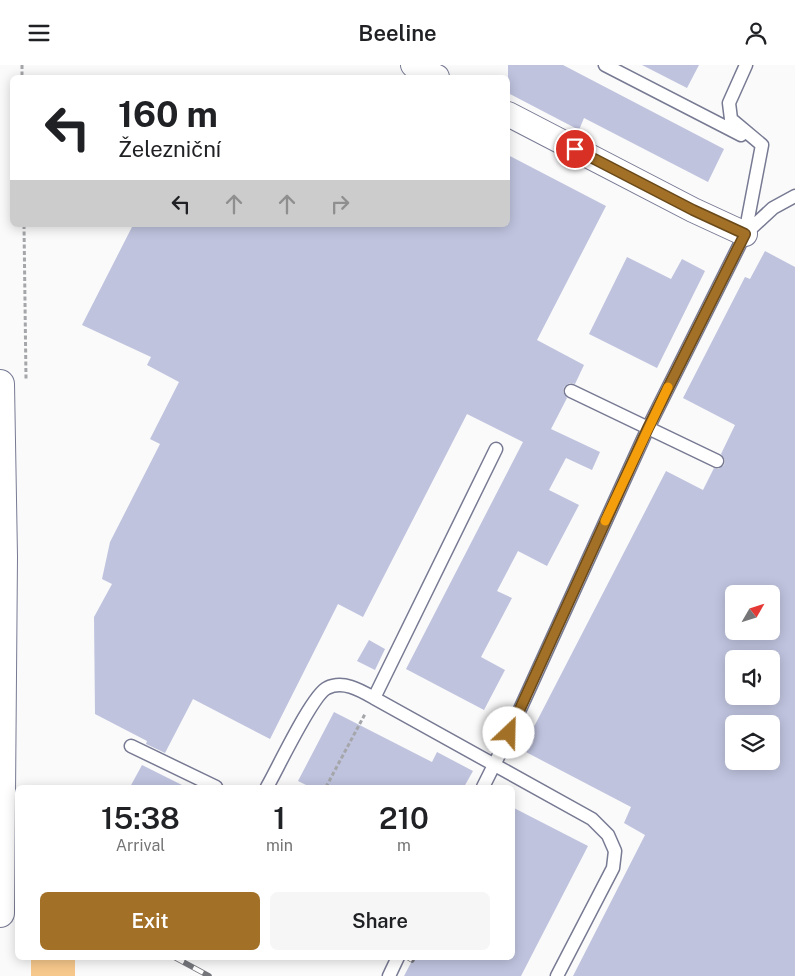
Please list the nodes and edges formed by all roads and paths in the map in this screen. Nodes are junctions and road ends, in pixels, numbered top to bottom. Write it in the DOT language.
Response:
graph roads {
  1 [pos="413,65"];
  2 [pos="606,65"];
  3 [pos="746,65"];
  4 [pos="433,75"];
  5 [pos="510,115"];
  6 [pos="762,145"];
  7 [pos="795,196"];
  8 [pos="24,227"];
  9 [pos="745,234"];
  10 [pos="13,383"];
  11 [pos="571,391"];
  12 [pos="648,428"];
  13 [pos="496,449"];
  14 [pos="718,461"];
  15 [pos="2,557"];
  16 [pos="374,698"];
  17 [pos="131,746"];
  18 [pos="494,764"];
  19 [pos="212,785"];
  20 [pos="268,785"];
  21 [pos="327,785"];
  22 [pos="484,785"];
  23 [pos="1,789"];
  24 [pos="0,913"];
  25 [pos="397,960"];
  26 [pos="389,976"];
  27 [pos="557,976"];
  1 -- 4 [label="street"];
  2 -- 6 [label="lane"];
  3 -- 6 [label="lane"];
  5 -- 9 [label="street"];
  6 -- 9 [label="lane"];
  7 -- 9 [label="lane"];
  8 -- 10 [label="path"];
  9 -- 12 [label="lane"];
  10 -- 15 [label="street"];
  11 -- 12 [label="lane"];
  12 -- 14 [label="lane"];
  12 -- 18 [label="lane"];
  13 -- 16 [label="lane"];
  15 -- 23 [label="street"];
  16 -- 18 [label="lane"];
  16 -- 20 [label="lane"];
  16 -- 21 [label="path"];
  17 -- 19 [label="lane"];
  18 -- 22 [label="lane"];
  18 -- 27 [label="lane"];
  23 -- 24 [label="street"];
  25 -- 26 [label="lane"];
}
